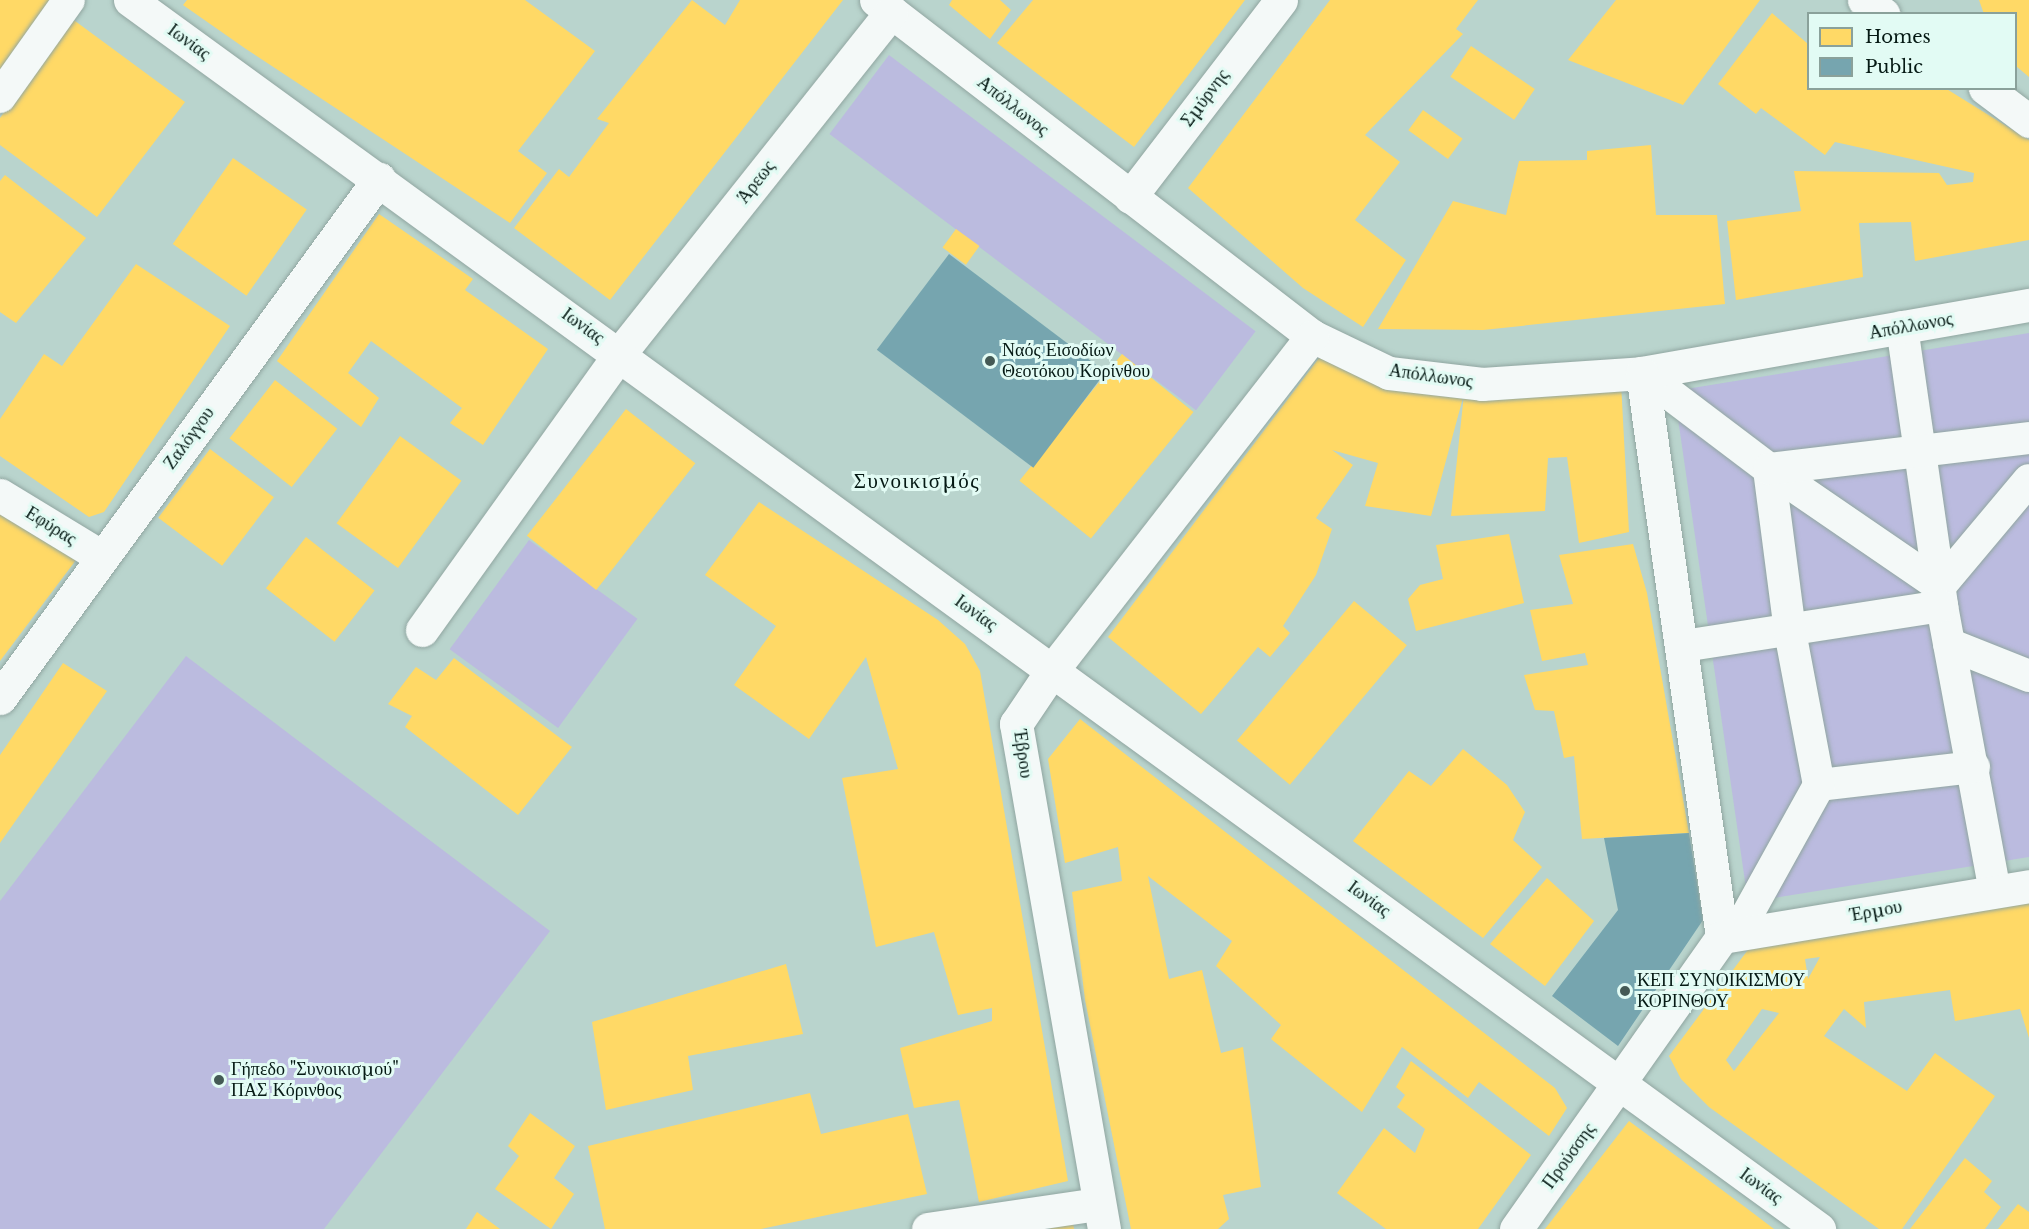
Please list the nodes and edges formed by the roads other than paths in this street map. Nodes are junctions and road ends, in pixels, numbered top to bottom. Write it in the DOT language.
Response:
graph roads {
  1 [pos="69,0"];
  2 [pos="130,0"];
  3 [pos="1281,0"];
  4 [pos="1864,0"];
  5 [pos="884,6"];
  6 [pos="1880,12"];
  7 [pos="1988,90"];
  8 [pos="0,96"];
  9 [pos="2029,120"];
  10 [pos="379,179"];
  11 [pos="1130,196"];
  12 [pos="2029,305"];
  13 [pos="1902,327"];
  14 [pos="1312,336"];
  15 [pos="620,352"];
  16 [pos="1642,373"];
  17 [pos="2029,438"];
  18 [pos="1921,454"];
  19 [pos="1769,469"];
  20 [pos="2026,490"];
  21 [pos="0,495"];
  22 [pos="102,557"];
  23 [pos="1941,596"];
  24 [pos="422,630"];
  25 [pos="1790,631"];
  26 [pos="1949,644"];
  27 [pos="1683,646"];
  28 [pos="1053,669"];
  29 [pos="2029,676"];
  30 [pos="0,698"];
  31 [pos="1974,767"];
  32 [pos="1819,785"];
  33 [pos="2029,886"];
  34 [pos="1995,891"];
  35 [pos="1729,936"];
  36 [pos="1621,1083"];
  37 [pos="1101,1216"];
  38 [pos="928,1229"];
  39 [pos="1516,1229"];
  40 [pos="1819,1229"];
  1 -- 8 [label="street"];
  2 -- 10 [label="street, Ιωνίας"];
  3 -- 11 [label="street, Σμύρνης"];
  4 -- 6 [label="street"];
  5 -- 11 [label="street, Απόλλωνος"];
  5 -- 15 [label="street, Άρεως"];
  7 -- 9 [label="street"];
  10 -- 15 [label="street, Ιωνίας"];
  10 -- 22 [label="street, Ζαλόγγου"];
  11 -- 14 [label="street, Απόλλωνος"];
  12 -- 13 [label="street, Απόλλωνος"];
  13 -- 16 [label="street, Απόλλωνος"];
  13 -- 18 [label="street"];
  14 -- 16 [label="street, Απόλλωνος"];
  14 -- 28 [label="street, Έβρου"];
  15 -- 24 [label="street, Άρεως"];
  15 -- 28 [label="street, Ιωνίας"];
  16 -- 19 [label="street"];
  16 -- 27 [label="street"];
  17 -- 18 [label="street"];
  18 -- 19 [label="street"];
  18 -- 23 [label="street"];
  19 -- 23 [label="street"];
  19 -- 25 [label="street"];
  20 -- 23 [label="street"];
  21 -- 22 [label="street, Εφύρας"];
  22 -- 30 [label="street, Ζαλόγγου"];
  23 -- 25 [label="street"];
  23 -- 26 [label="street"];
  25 -- 27 [label="street"];
  25 -- 32 [label="street"];
  26 -- 29 [label="street"];
  26 -- 31 [label="street"];
  27 -- 35 [label="street"];
  28 -- 36 [label="street, Ιωνίας"];
  28 -- 37 [label="street, Έβρου"];
  31 -- 32 [label="street"];
  31 -- 34 [label="street"];
  32 -- 35 [label="street"];
  33 -- 34 [label="street, Έρμου"];
  34 -- 35 [label="street, Έρμου"];
  35 -- 36 [label="street, Προύσσης"];
  36 -- 39 [label="street, Προύσσης"];
  36 -- 40 [label="street, Ιωνίας"];
  37 -- 38 [label="street"];
}
